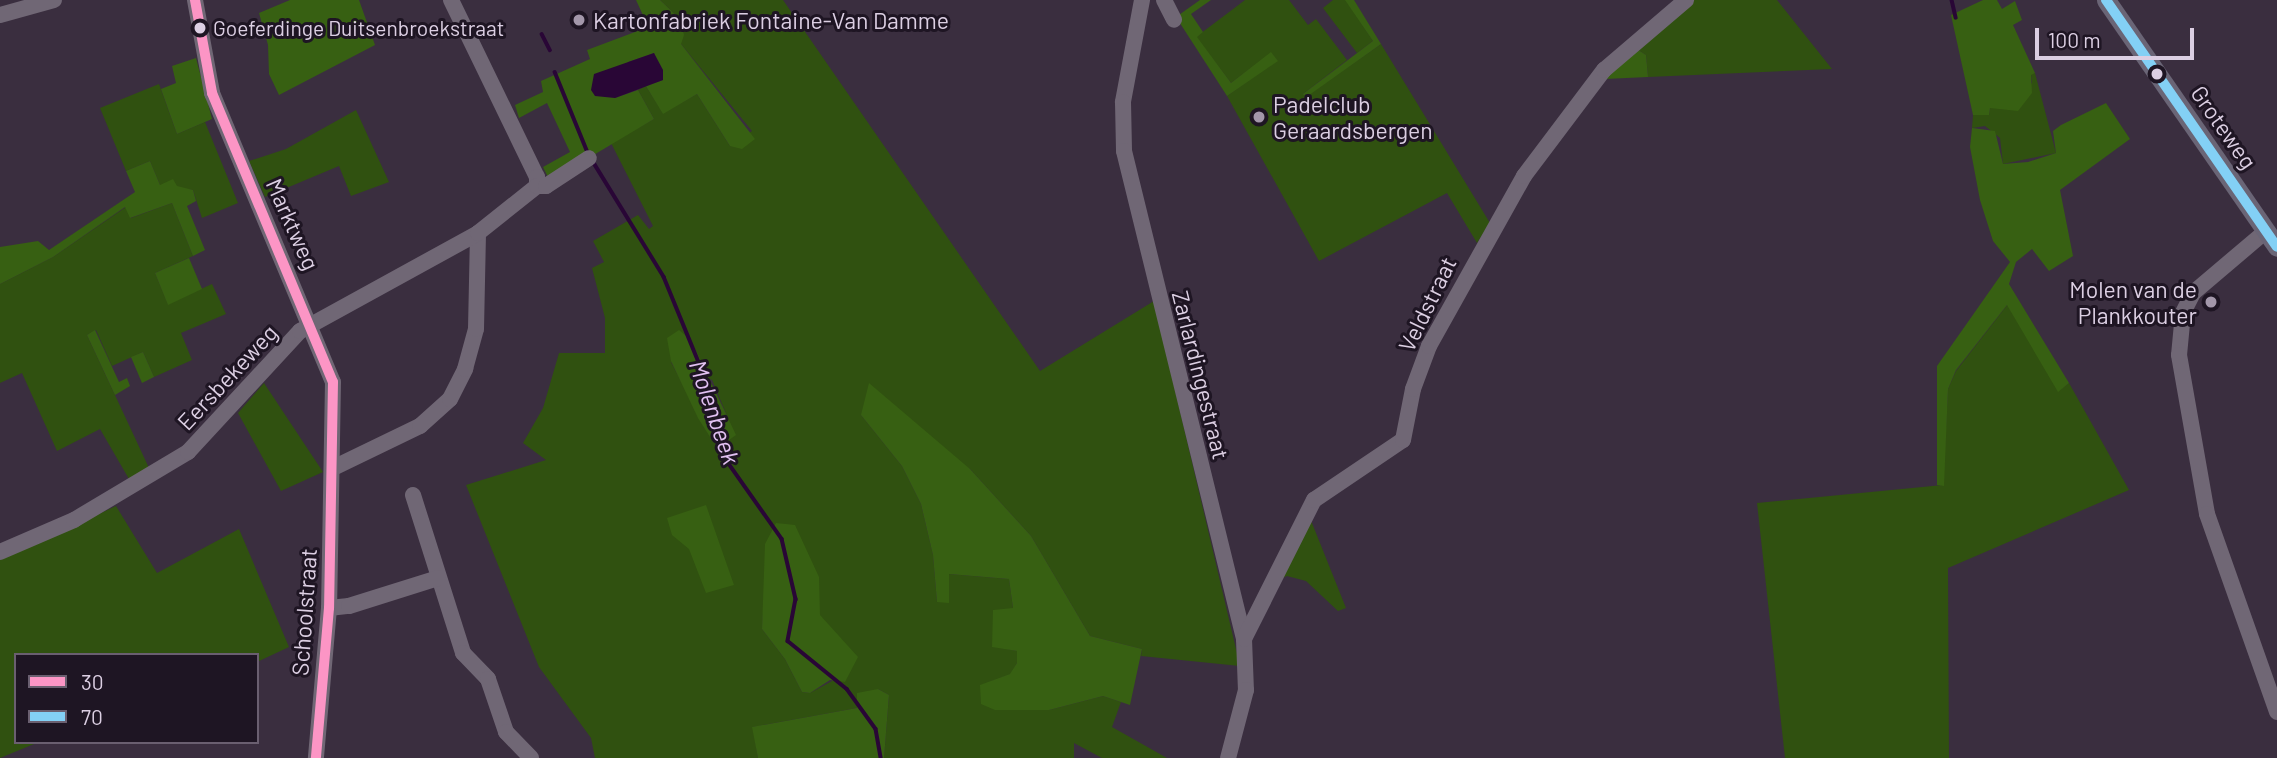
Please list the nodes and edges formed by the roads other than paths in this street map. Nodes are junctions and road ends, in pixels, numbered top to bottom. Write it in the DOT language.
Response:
graph roads {
  1 [pos="54,0"];
  2 [pos="195,0"];
  3 [pos="451,0"];
  4 [pos="1142,0"];
  5 [pos="1164,0"];
  6 [pos="1686,0"];
  7 [pos="2106,0"];
  8 [pos="0,15"];
  9 [pos="1174,20"];
  10 [pos="589,158"];
  11 [pos="537,186"];
  12 [pos="478,233"];
  13 [pos="2272,239"];
  14 [pos="313,325"];
  15 [pos="333,468"];
  16 [pos="413,495"];
  17 [pos="0,552"];
  18 [pos="438,578"];
  19 [pos="329,608"];
  20 [pos="1244,639"];
  21 [pos="2277,712"];
  22 [pos="316,758"];
  23 [pos="531,758"];
  24 [pos="1228,758"];
  1 -- 8 [label="street"];
  2 -- 14 [label="street, Marktweg"];
  3 -- 11 [label="street"];
  4 -- 20 [label="street, Zarlardingestraat"];
  5 -- 9 [label="street"];
  6 -- 20 [label="street, Veldstraat"];
  7 -- 13 [label="main road, Groteweg"];
  10 -- 11 [label="street, Eersbekeweg"];
  11 -- 12 [label="street, Eersbekeweg"];
  12 -- 14 [label="street, Eersbekeweg"];
  12 -- 15 [label="street"];
  13 -- 21 [label="street"];
  14 -- 15 [label="street, Marktweg"];
  14 -- 17 [label="street, Eersbekeweg"];
  15 -- 19 [label="street, Schoolstraat"];
  16 -- 18 [label="street"];
  18 -- 19 [label="street"];
  18 -- 23 [label="street"];
  19 -- 22 [label="street, Schoolstraat"];
  20 -- 24 [label="street, Zarlardingestraat"];
}
